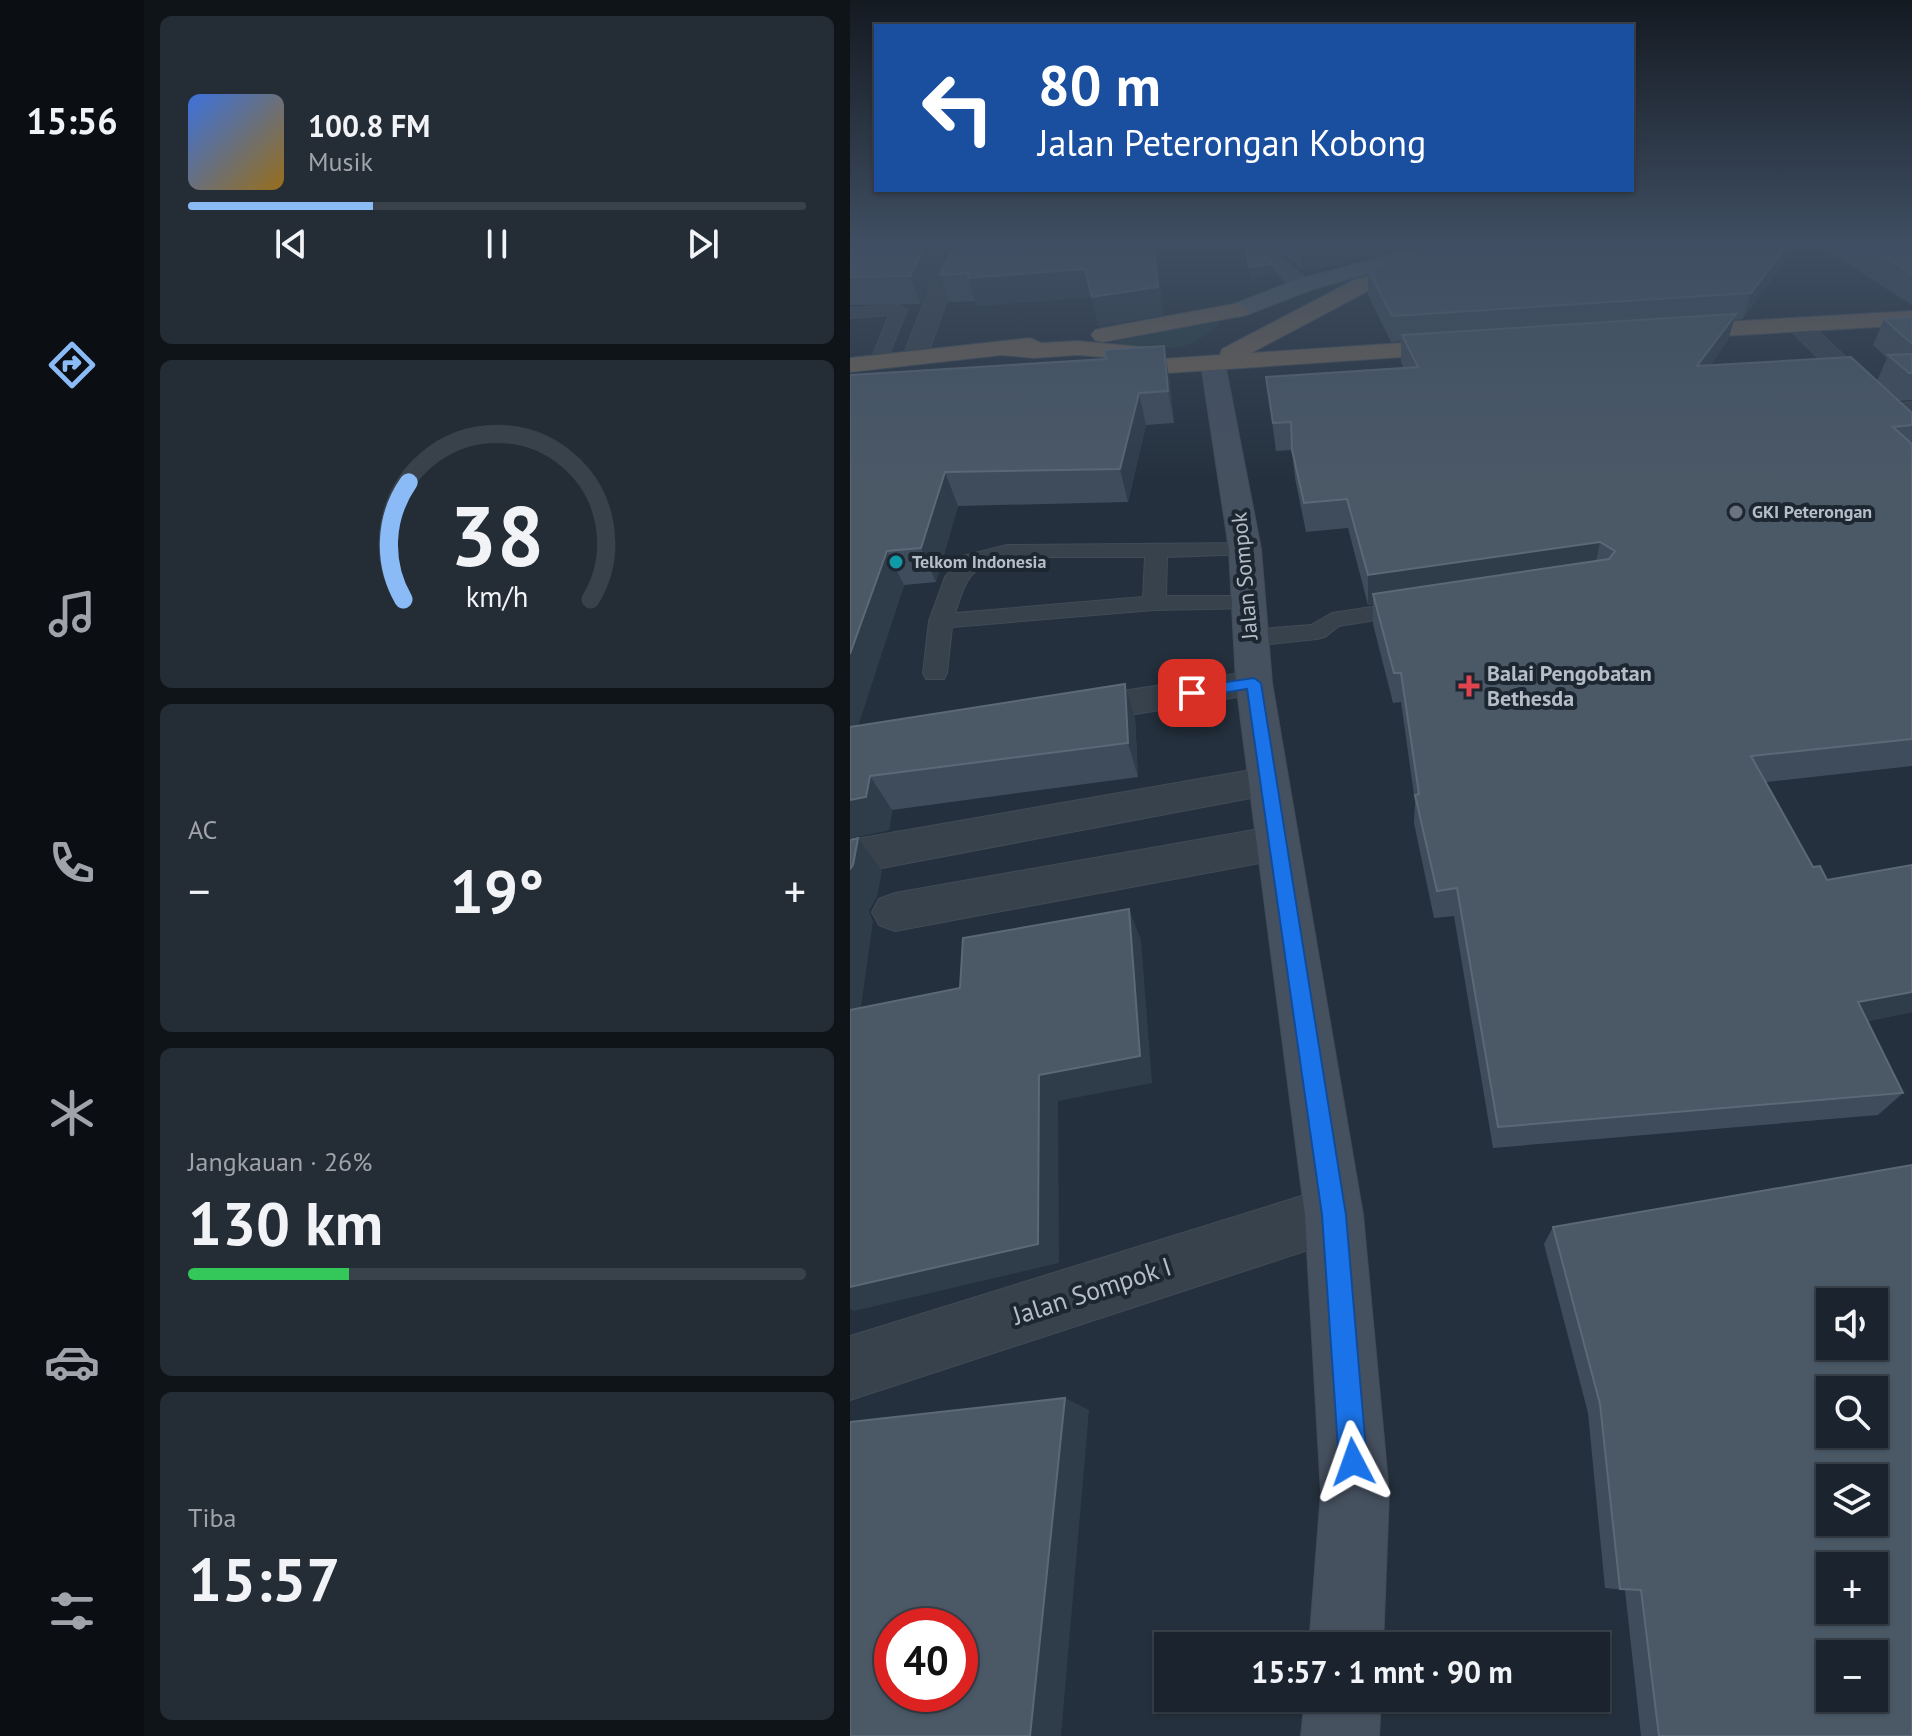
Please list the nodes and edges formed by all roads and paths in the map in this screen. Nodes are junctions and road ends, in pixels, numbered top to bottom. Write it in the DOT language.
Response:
graph roads {
  1 [pos="895,321"];
  2 [pos="930,321"];
  3 [pos="1182,321"];
  4 [pos="1296,321"];
  5 [pos="1854,321"];
  6 [pos="1290,324"];
  7 [pos="1797,324"];
  8 [pos="954,326"];
  9 [pos="1642,334"];
  10 [pos="1488,344"];
  11 [pos="1001,348"];
  12 [pos="944,355"];
  13 [pos="1322,355"];
  14 [pos="878,362"];
  15 [pos="1213,364"];
  16 [pos="850,365"];
  17 [pos="1038,375"];
  18 [pos="913,377"];
  19 [pos="850,387"];
  20 [pos="1912,407"];
  21 [pos="1886,410"];
  22 [pos="1912,434"];
  23 [pos="1245,549"];
  24 [pos="1156,551"];
  25 [pos="1154,603"];
  26 [pos="1440,604"];
  27 [pos="941,621"];
  28 [pos="1251,641"];
  29 [pos="935,673"];
  30 [pos="1036,717"];
  31 [pos="1268,782"];
  32 [pos="1276,843"];
  33 [pos="850,857"];
  34 [pos="895,912"];
  35 [pos="1334,1215"];
  36 [pos="850,1368"];
  37 [pos="1347,1632"];
  38 [pos="1342,1712"];
  39 [pos="1340,1736"];
  1 -- 14 [label="lane"];
  2 -- 18 [label="street"];
  3 -- 11 [label="highway"];
  4 -- 6 [label="highway"];
  5 -- 7 [label="highway"];
  6 -- 13 [label="highway"];
  6 -- 15 [label="highway"];
  7 -- 9 [label="highway"];
  7 -- 21 [label="street"];
  8 -- 12 [label="street"];
  10 -- 13 [label="highway"];
  11 -- 12 [label="highway"];
  11 -- 15 [label="highway"];
  12 -- 18 [label="highway"];
  13 -- 15 [label="highway"];
  14 -- 16 [label="highway"];
  14 -- 18 [label="highway"];
  15 -- 17 [label="highway"];
  15 -- 23 [label="street, Jalan Sompok"];
  18 -- 19 [label="highway"];
  20 -- 21 [label="lane"];
  21 -- 22 [label="street"];
  23 -- 24 [label="lane"];
  23 -- 28 [label="street, Jalan Sompok"];
  24 -- 25 [label="lane"];
  24 -- 27 [label="lane"];
  25 -- 27 [label="lane"];
  25 -- 28 [label="lane"];
  26 -- 28 [label="lane"];
  27 -- 29 [label="lane"];
  28 -- 30 [label="street"];
  28 -- 31 [label="street, Jalan Sompok"];
  31 -- 32 [label="street, Jalan Sompok"];
  31 -- 33 [label="street"];
  32 -- 34 [label="street"];
  32 -- 35 [label="street, Jalan Sompok"];
  35 -- 36 [label="street, Jalan Sompok I"];
  35 -- 37 [label="street, Jalan Sompok"];
  38 -- 39 [label="street"];
}
